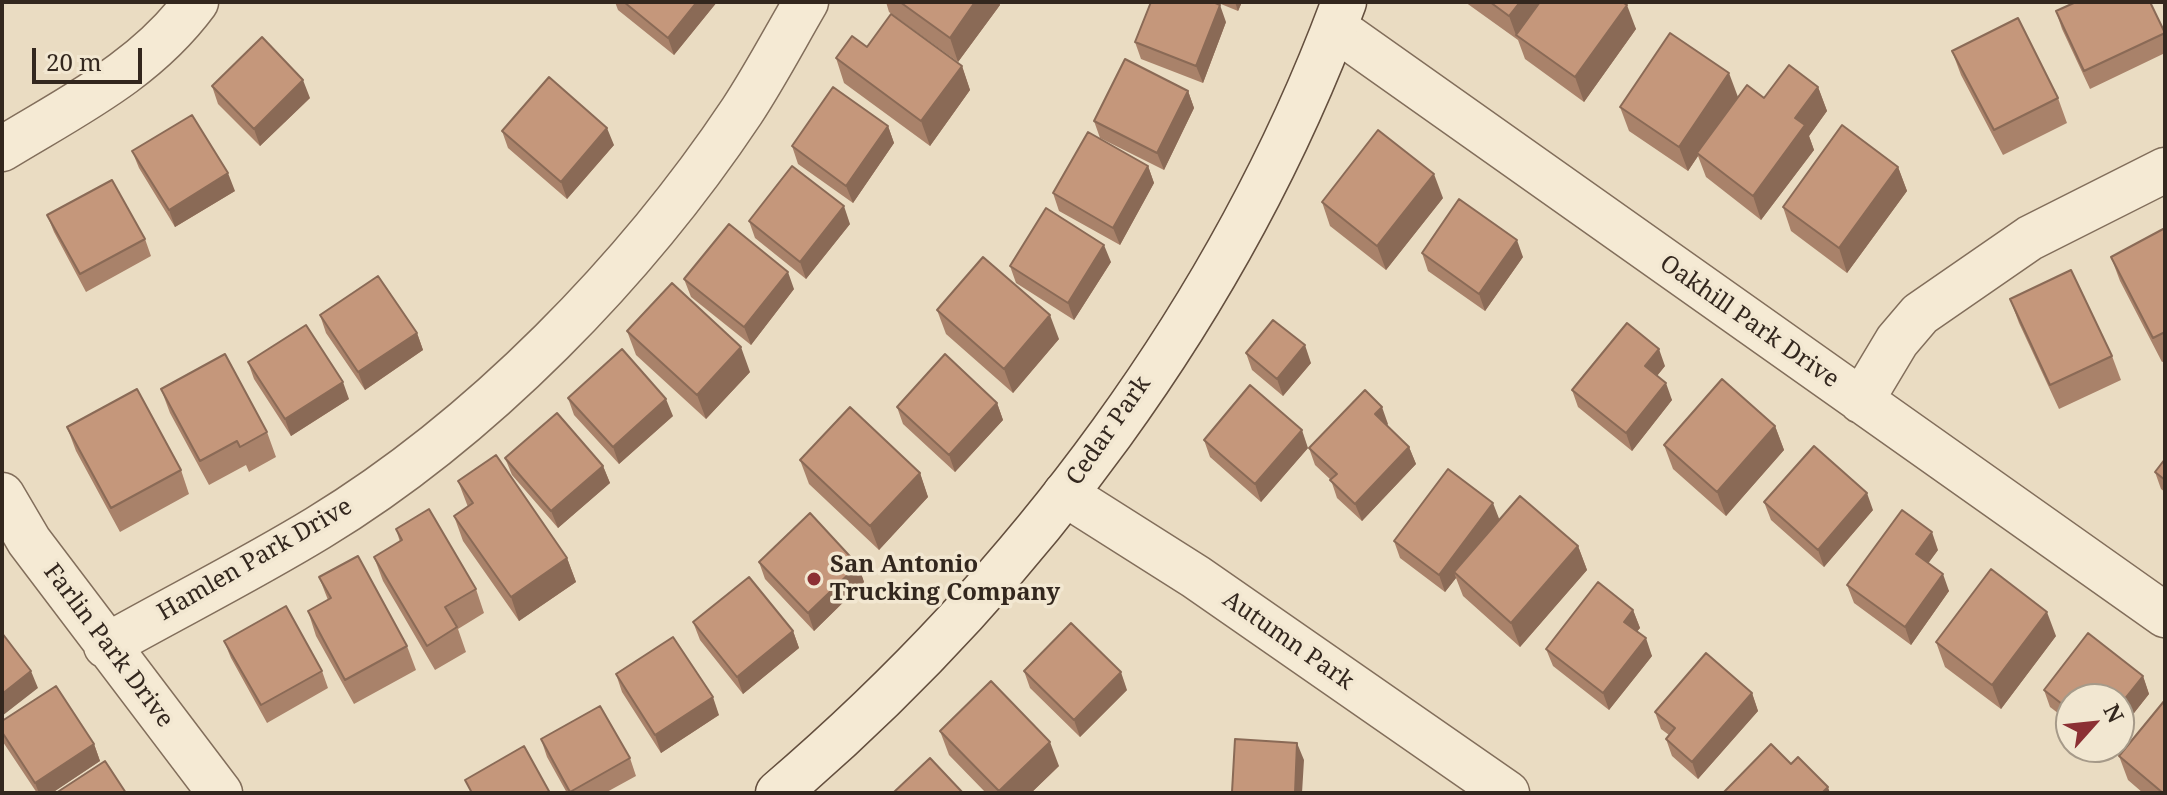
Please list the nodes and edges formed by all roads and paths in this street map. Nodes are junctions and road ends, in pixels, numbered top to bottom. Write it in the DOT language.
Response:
graph roads {
  1 [pos="196,2"];
  2 [pos="806,2"];
  3 [pos="1339,15"];
  4 [pos="2,149"];
  5 [pos="2165,170"];
  6 [pos="1861,401"];
  7 [pos="1065,494"];
  8 [pos="2,495"];
  9 [pos="2165,615"];
  10 [pos="106,646"];
  11 [pos="1460,780"];
  12 [pos="220,793"];
  13 [pos="778,793"];
  14 [pos="1507,793"];
  1 -- 4 [label="street"];
  2 -- 10 [label="street, Hamlen Park Drive"];
  3 -- 6 [label="street, Oakhill Park Drive"];
  3 -- 7 [label="street, Cedar Park"];
  5 -- 6 [label="street"];
  6 -- 9 [label="street, Oakhill Park Drive"];
  7 -- 11 [label="street, Autumn Park"];
  7 -- 13 [label="street, Cedar Park"];
  8 -- 10 [label="street, Farlin Park Drive"];
  10 -- 12 [label="street, Farlin Park Drive"];
  11 -- 14 [label="street, Autumn Park"];
}
